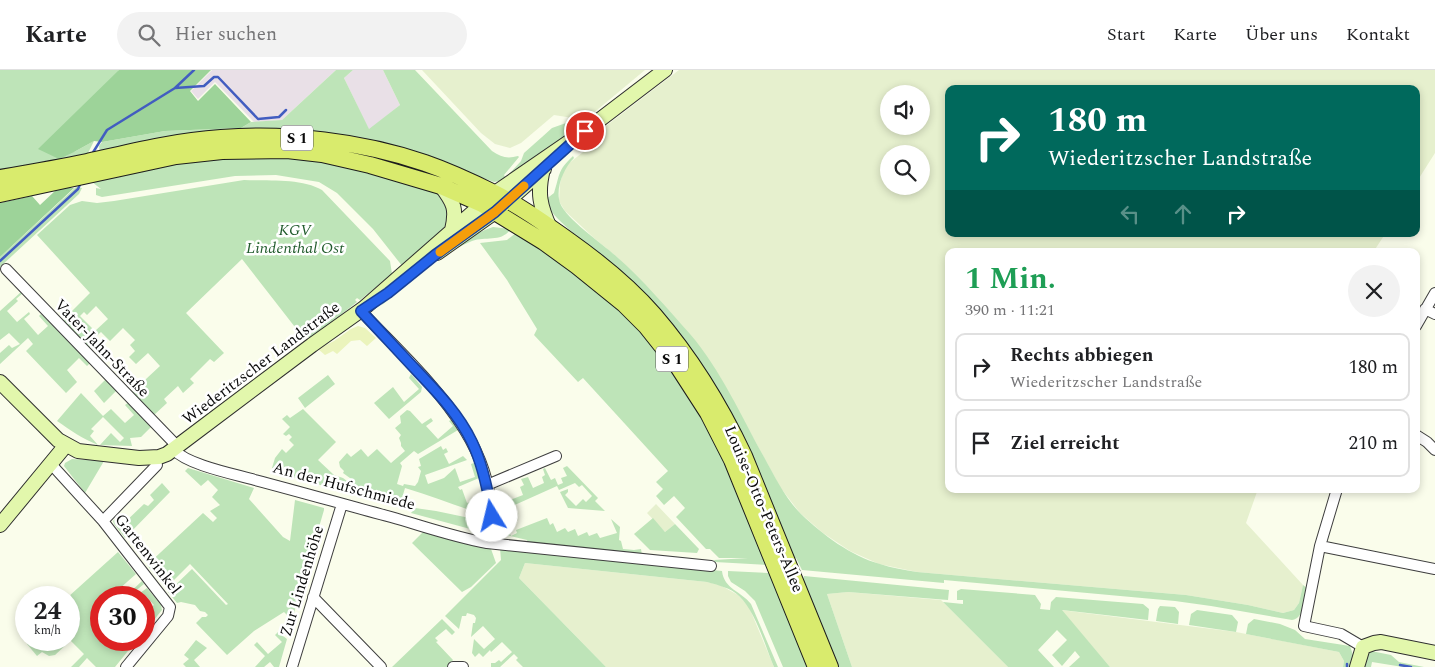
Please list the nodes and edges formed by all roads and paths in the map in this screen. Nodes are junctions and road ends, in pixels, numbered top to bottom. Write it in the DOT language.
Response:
graph roads {
  1 [pos="665,70"];
  2 [pos="585,131"];
  3 [pos="86,169"];
  4 [pos="543,169"];
  5 [pos="0,178"];
  6 [pos="441,186"];
  7 [pos="0,194"];
  8 [pos="495,202"];
  9 [pos="550,228"];
  10 [pos="452,230"];
  11 [pos="6,269"];
  12 [pos="1435,293"];
  13 [pos="365,308"];
  14 [pos="1426,309"];
  15 [pos="1435,314"];
  16 [pos="1420,319"];
  17 [pos="0,382"];
  18 [pos="1420,438"];
  19 [pos="66,446"];
  20 [pos="176,448"];
  21 [pos="1435,450"];
  22 [pos="556,456"];
  23 [pos="51,464"];
  24 [pos="157,465"];
  25 [pos="487,485"];
  26 [pos="1336,493"];
  27 [pos="342,504"];
  28 [pos="103,521"];
  29 [pos="0,525"];
  30 [pos="487,543"];
  31 [pos="1320,546"];
  32 [pos="712,566"];
  33 [pos="1435,569"];
  34 [pos="785,572"];
  35 [pos="313,597"];
  36 [pos="1363,647"];
  37 [pos="1435,653"];
  38 [pos="126,667"];
  39 [pos="292,667"];
  40 [pos="381,667"];
  41 [pos="453,667"];
  42 [pos="463,667"];
  43 [pos="816,667"];
  44 [pos="830,667"];
  45 [pos="1357,667"];
  1 -- 2 [label="street, Wiederitzscher Landstraße"];
  2 -- 4 [label="street, Wiederitzscher Landstraße"];
  2 -- 8 [label="street, Wiederitzscher Landstraße"];
  3 -- 5 [label="main road, S 1"];
  3 -- 6 [label="main road, S 1"];
  3 -- 7 [label="main road, S 1"];
  3 -- 8 [label="main road, S 1"];
  4 -- 8 [label="street, Wiederitzscher Landstraße"];
  4 -- 9 [label="street"];
  6 -- 8 [label="main road, S 1"];
  6 -- 10 [label="street"];
  8 -- 9 [label="main road, Louise-Otto-Peters-Allee / S 1"];
  8 -- 10 [label="street, Wiederitzscher Landstraße"];
  8 -- 13 [label="street, Wiederitzscher Landstraße"];
  8 -- 34 [label="main road, Louise-Otto-Peters-Allee / S 1"];
  9 -- 34 [label="main road, Louise-Otto-Peters-Allee / S 1"];
  10 -- 13 [label="street, Wiederitzscher Landstraße"];
  11 -- 20 [label="street, Vater-Jahn-Straße"];
  12 -- 14 [label="street"];
  13 -- 20 [label="street, Wiederitzscher Landstraße"];
  13 -- 25 [label="street"];
  14 -- 15 [label="street"];
  14 -- 16 [label="street"];
  17 -- 19 [label="street"];
  18 -- 21 [label="street"];
  19 -- 20 [label="street"];
  19 -- 23 [label="street"];
  20 -- 27 [label="street, An der Hufschmiede"];
  22 -- 25 [label="street"];
  23 -- 28 [label="street, Gartenwinkel"];
  23 -- 29 [label="street"];
  24 -- 28 [label="street"];
  25 -- 30 [label="street"];
  26 -- 31 [label="street"];
  27 -- 30 [label="street, An der Hufschmiede"];
  27 -- 35 [label="street, Zur Lindenhöhe"];
  28 -- 38 [label="street, Gartenwinkel"];
  30 -- 32 [label="street, An der Hufschmiede"];
  31 -- 33 [label="street"];
  31 -- 36 [label="street"];
  34 -- 43 [label="main road, Louise-Otto-Peters-Allee / S 1"];
  34 -- 44 [label="main road, Louise-Otto-Peters-Allee / S 1"];
  35 -- 39 [label="street, Zur Lindenhöhe"];
  35 -- 40 [label="street"];
  36 -- 37 [label="street"];
  36 -- 45 [label="street"];
  41 -- 42 [label="street"];
}
